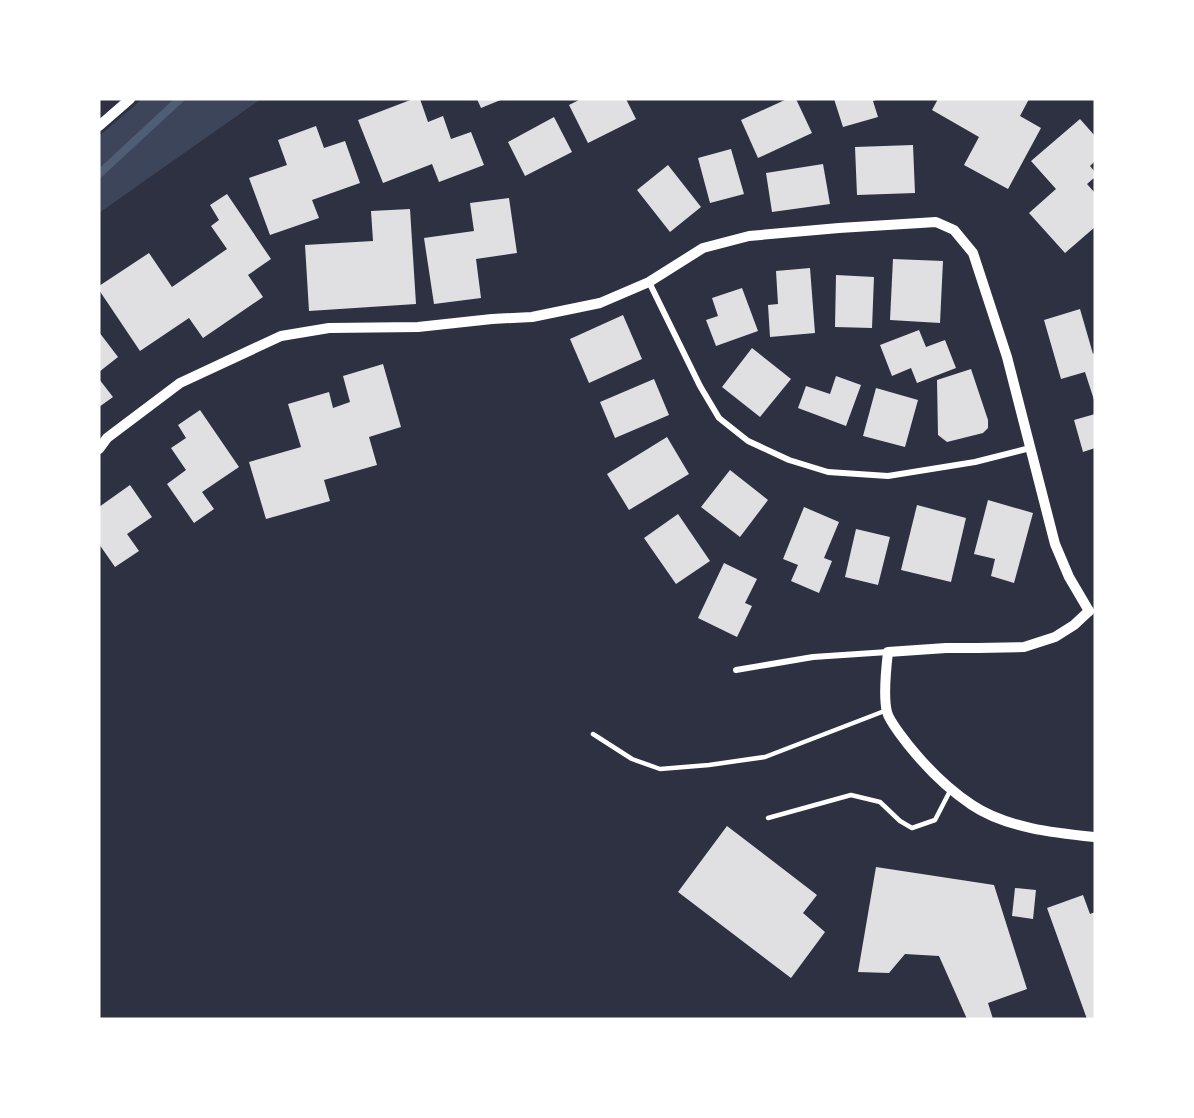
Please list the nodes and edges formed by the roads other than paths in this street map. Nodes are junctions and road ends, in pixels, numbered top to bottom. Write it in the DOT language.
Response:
graph roads {
  1 [pos="130,99"];
  2 [pos="99,126"];
  3 [pos="649,282"];
  4 [pos="99,448"];
  5 [pos="1030,448"];
  6 [pos="1092,612"];
  7 [pos="888,652"];
  8 [pos="736,670"];
  9 [pos="887,710"];
  10 [pos="593,734"];
  11 [pos="951,789"];
  12 [pos="768,818"];
  13 [pos="1095,837"];
  1 -- 2 [label="street"];
  3 -- 4 [label="street"];
  3 -- 5 [label="street"];
  3 -- 5 [label="street"];
  5 -- 6 [label="street"];
  6 -- 7 [label="street"];
  7 -- 8 [label="street"];
  7 -- 9 [label="street"];
  9 -- 10 [label="lane"];
  9 -- 11 [label="street"];
  11 -- 12 [label="lane"];
  11 -- 13 [label="street"];
}
